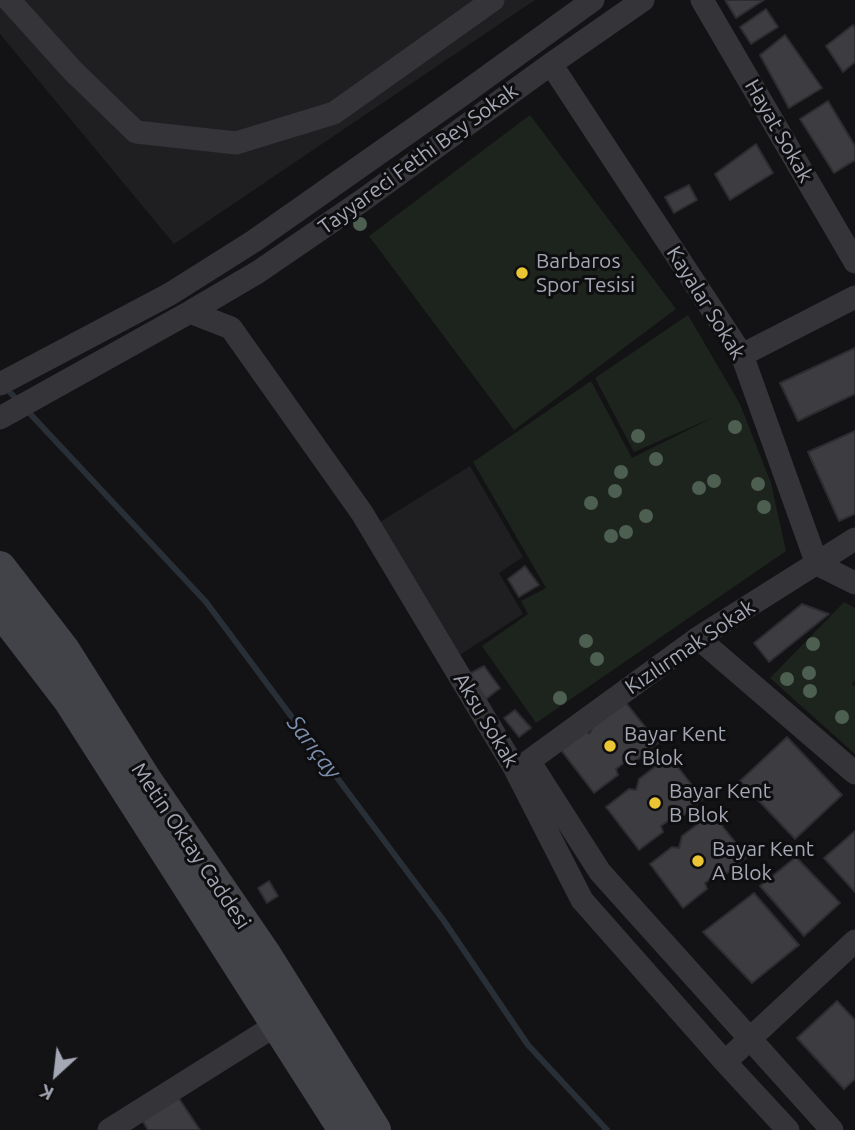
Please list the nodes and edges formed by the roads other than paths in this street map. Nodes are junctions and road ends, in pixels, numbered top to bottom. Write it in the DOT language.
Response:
graph roads {
  1 [pos="9,0"];
  2 [pos="494,0"];
  3 [pos="593,0"];
  4 [pos="643,0"];
  5 [pos="702,0"];
  6 [pos="551,64"];
  7 [pos="855,262"];
  8 [pos="855,297"];
  9 [pos="190,312"];
  10 [pos="742,355"];
  11 [pos="0,384"];
  12 [pos="0,418"];
  13 [pos="855,539"];
  14 [pos="817,564"];
  15 [pos="0,568"];
  16 [pos="855,583"];
  17 [pos="0,610"];
  18 [pos="698,638"];
  19 [pos="529,761"];
  20 [pos="855,773"];
  21 [pos="855,940"];
  22 [pos="276,1025"];
  23 [pos="751,1038"];
  24 [pos="725,1062"];
  25 [pos="109,1130"];
  26 [pos="344,1130"];
  27 [pos="375,1130"];
  28 [pos="788,1130"];
  29 [pos="832,1130"];
  1 -- 2 [label="street"];
  3 -- 11 [label="street, Tayyareci Fethi Bey Sokak"];
  4 -- 6 [label="street, Tayyareci Fethi Bey Sokak"];
  5 -- 7 [label="street, Hayat Sokak"];
  6 -- 9 [label="street, Tayyareci Fethi Bey Sokak"];
  6 -- 10 [label="street, Kayalar Sokak"];
  8 -- 10 [label="street"];
  9 -- 12 [label="street, Tayyareci Fethi Bey Sokak"];
  9 -- 24 [label="street, Aksu Sokak"];
  10 -- 14 [label="street, Kayalar Sokak"];
  13 -- 14 [label="street, Kızılırmak Sokak"];
  14 -- 16 [label="street"];
  14 -- 18 [label="street, Kızılırmak Sokak"];
  15 -- 27 [label="main road, Metin Oktay Caddesi"];
  17 -- 22 [label="main road, Metin Oktay Caddesi"];
  18 -- 19 [label="street, Kızılırmak Sokak"];
  18 -- 20 [label="street"];
  19 -- 23 [label="street, Aksu Sokak"];
  21 -- 23 [label="street"];
  22 -- 25 [label="street"];
  22 -- 26 [label="main road, Metin Oktay Caddesi"];
  23 -- 24 [label="street"];
  23 -- 29 [label="street, Aksu Sokak"];
  24 -- 28 [label="street, Aksu Sokak"];
}
